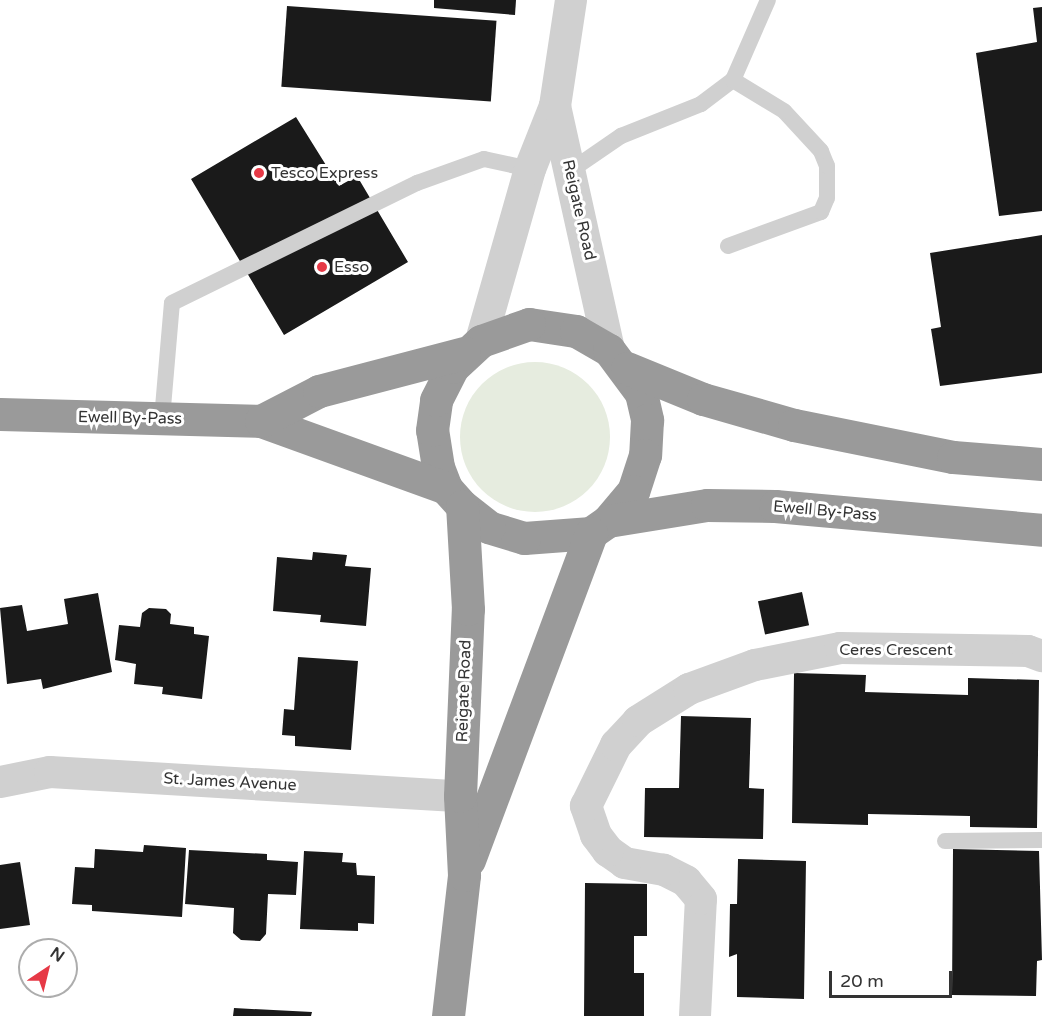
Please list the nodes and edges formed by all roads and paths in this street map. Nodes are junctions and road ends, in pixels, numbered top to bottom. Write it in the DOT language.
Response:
graph roads {
  1 [pos="571,0"];
  2 [pos="768,0"];
  3 [pos="733,80"];
  4 [pos="555,106"];
  5 [pos="530,169"];
  6 [pos="570,171"];
  7 [pos="728,246"];
  8 [pos="473,347"];
  9 [pos="618,359"];
  10 [pos="0,414"];
  11 [pos="162,419"];
  12 [pos="261,421"];
  13 [pos="1042,464"];
  14 [pos="454,497"];
  15 [pos="600,527"];
  16 [pos="1042,530"];
  17 [pos="1042,656"];
  18 [pos="0,782"];
  19 [pos="460,796"];
  20 [pos="1042,840"];
  21 [pos="945,841"];
  22 [pos="464,875"];
  23 [pos="448,1016"];
  24 [pos="695,1016"];
  1 -- 4 [label="street, Reigate Road"];
  2 -- 3 [label="lane"];
  3 -- 6 [label="lane"];
  3 -- 7 [label="lane"];
  4 -- 5 [label="street, Reigate Road"];
  4 -- 6 [label="street, Reigate Road"];
  5 -- 8 [label="street, Reigate Road"];
  5 -- 11 [label="lane"];
  6 -- 9 [label="street, Reigate Road"];
  8 -- 9 [label="highway, Ewell By-Pass"];
  8 -- 12 [label="highway, Ewell By-Pass"];
  8 -- 14 [label="highway"];
  9 -- 13 [label="highway, Ewell By-Pass"];
  9 -- 15 [label="highway"];
  10 -- 11 [label="highway, Ewell By-Pass"];
  11 -- 12 [label="highway, Ewell By-Pass"];
  12 -- 14 [label="highway, Ewell By-Pass"];
  14 -- 15 [label="highway, Ewell By-Pass"];
  14 -- 19 [label="highway, Reigate Road"];
  15 -- 16 [label="highway, Ewell By-Pass"];
  15 -- 22 [label="highway, Reigate Road"];
  17 -- 24 [label="street, Ceres Crescent"];
  18 -- 19 [label="street, St. James Avenue"];
  19 -- 22 [label="highway, Reigate Road"];
  20 -- 21 [label="lane"];
  22 -- 23 [label="highway, Reigate Road"];
}
